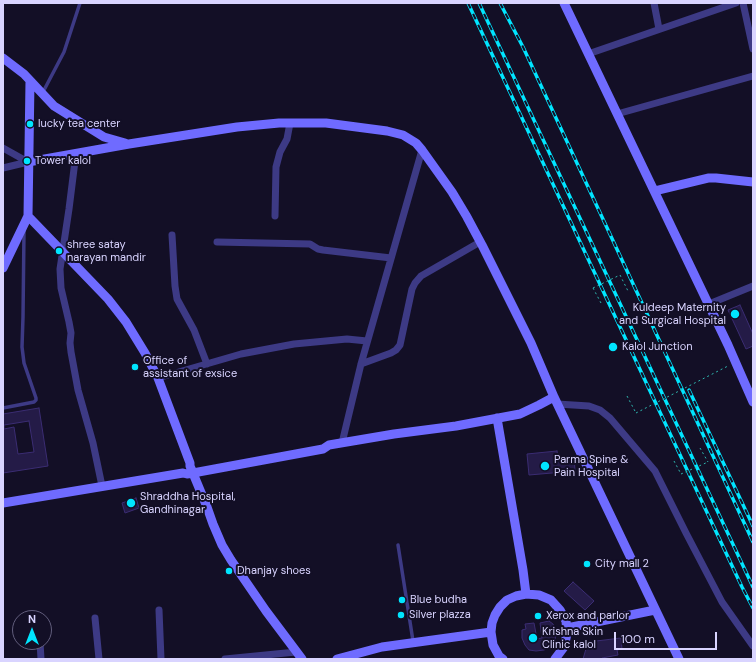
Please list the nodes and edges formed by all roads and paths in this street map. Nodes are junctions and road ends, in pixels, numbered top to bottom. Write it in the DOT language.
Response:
graph roads {
  1 [pos="80,3"];
  2 [pos="564,3"];
  3 [pos="654,3"];
  4 [pos="736,3"];
  5 [pos="743,3"];
  6 [pos="718,6"];
  7 [pos="659,29"];
  8 [pos="753,49"];
  9 [pos="588,54"];
  10 [pos="3,58"];
  11 [pos="753,76"];
  12 [pos="30,81"];
  13 [pos="42,93"];
  14 [pos="617,114"];
  15 [pos="290,123"];
  16 [pos="129,144"];
  17 [pos="3,148"];
  18 [pos="422,150"];
  19 [pos="76,153"];
  20 [pos="28,162"];
  21 [pos="3,168"];
  22 [pos="753,182"];
  23 [pos="654,191"];
  24 [pos="275,216"];
  25 [pos="26,220"];
  26 [pos="172,236"];
  27 [pos="217,242"];
  28 [pos="480,242"];
  29 [pos="63,252"];
  30 [pos="391,258"];
  31 [pos="3,268"];
  32 [pos="753,286"];
  33 [pos="628,291"];
  34 [pos="601,303"];
  35 [pos="709,304"];
  36 [pos="367,341"];
  37 [pos="206,364"];
  38 [pos="361,364"];
  39 [pos="728,366"];
  40 [pos="158,378"];
  41 [pos="627,396"];
  42 [pos="556,400"];
  43 [pos="753,402"];
  44 [pos="3,408"];
  45 [pos="497,418"];
  46 [pos="342,443"];
  47 [pos="700,448"];
  48 [pos="674,461"];
  49 [pos="191,469"];
  50 [pos="102,486"];
  51 [pos="3,503"];
  52 [pos="398,545"];
  53 [pos="526,594"];
  54 [pos="159,610"];
  55 [pos="655,610"];
  56 [pos="95,618"];
  57 [pos="567,628"];
  58 [pos="491,632"];
  59 [pos="413,642"];
  60 [pos="753,646"];
  61 [pos="299,655"];
  62 [pos="99,659"];
  63 [pos="161,659"];
  64 [pos="226,659"];
  65 [pos="308,659"];
  66 [pos="337,659"];
  67 [pos="503,659"];
  68 [pos="555,659"];
  69 [pos="679,659"];
  1 -- 13 [label="lane"];
  2 -- 9 [label="street"];
  3 -- 7 [label="street"];
  4 -- 6 [label="street"];
  5 -- 8 [label="street"];
  6 -- 7 [label="street"];
  7 -- 9 [label="street"];
  9 -- 14 [label="street"];
  10 -- 12 [label="street"];
  11 -- 14 [label="street"];
  12 -- 13 [label="street"];
  12 -- 20 [label="street"];
  13 -- 16 [label="street"];
  14 -- 23 [label="street"];
  15 -- 16 [label="street"];
  15 -- 18 [label="street"];
  15 -- 24 [label="street"];
  16 -- 19 [label="street"];
  17 -- 20 [label="street"];
  18 -- 28 [label="street"];
  18 -- 30 [label="street"];
  19 -- 20 [label="street"];
  19 -- 29 [label="street"];
  20 -- 21 [label="street"];
  20 -- 25 [label="street"];
  22 -- 23 [label="street"];
  23 -- 35 [label="street"];
  25 -- 29 [label="street"];
  25 -- 31 [label="street"];
  25 -- 44 [label="lane"];
  26 -- 37 [label="street"];
  27 -- 30 [label="street"];
  28 -- 38 [label="street"];
  28 -- 42 [label="street"];
  29 -- 40 [label="street"];
  29 -- 50 [label="street"];
  30 -- 36 [label="street"];
  32 -- 35 [label="street"];
  33 -- 34 [label="path, bridge"];
  35 -- 43 [label="street"];
  36 -- 37 [label="street"];
  36 -- 38 [label="street"];
  37 -- 40 [label="street"];
  38 -- 46 [label="street"];
  39 -- 41 [label="path, bridge"];
  40 -- 49 [label="street"];
  42 -- 45 [label="street"];
  42 -- 55 [label="street"];
  42 -- 60 [label="street"];
  45 -- 46 [label="street"];
  45 -- 53 [label="street"];
  46 -- 49 [label="street"];
  47 -- 48 [label="path, bridge"];
  49 -- 50 [label="street"];
  49 -- 61 [label="street"];
  49 -- 65 [label="street"];
  50 -- 51 [label="street"];
  52 -- 59 [label="lane"];
  53 -- 57 [label="street"];
  53 -- 58 [label="street"];
  54 -- 63 [label="street"];
  55 -- 57 [label="street"];
  55 -- 69 [label="street"];
  56 -- 62 [label="street"];
  57 -- 68 [label="street"];
  58 -- 59 [label="street"];
  58 -- 67 [label="street"];
  59 -- 66 [label="street"];
  61 -- 64 [label="street"];
}
